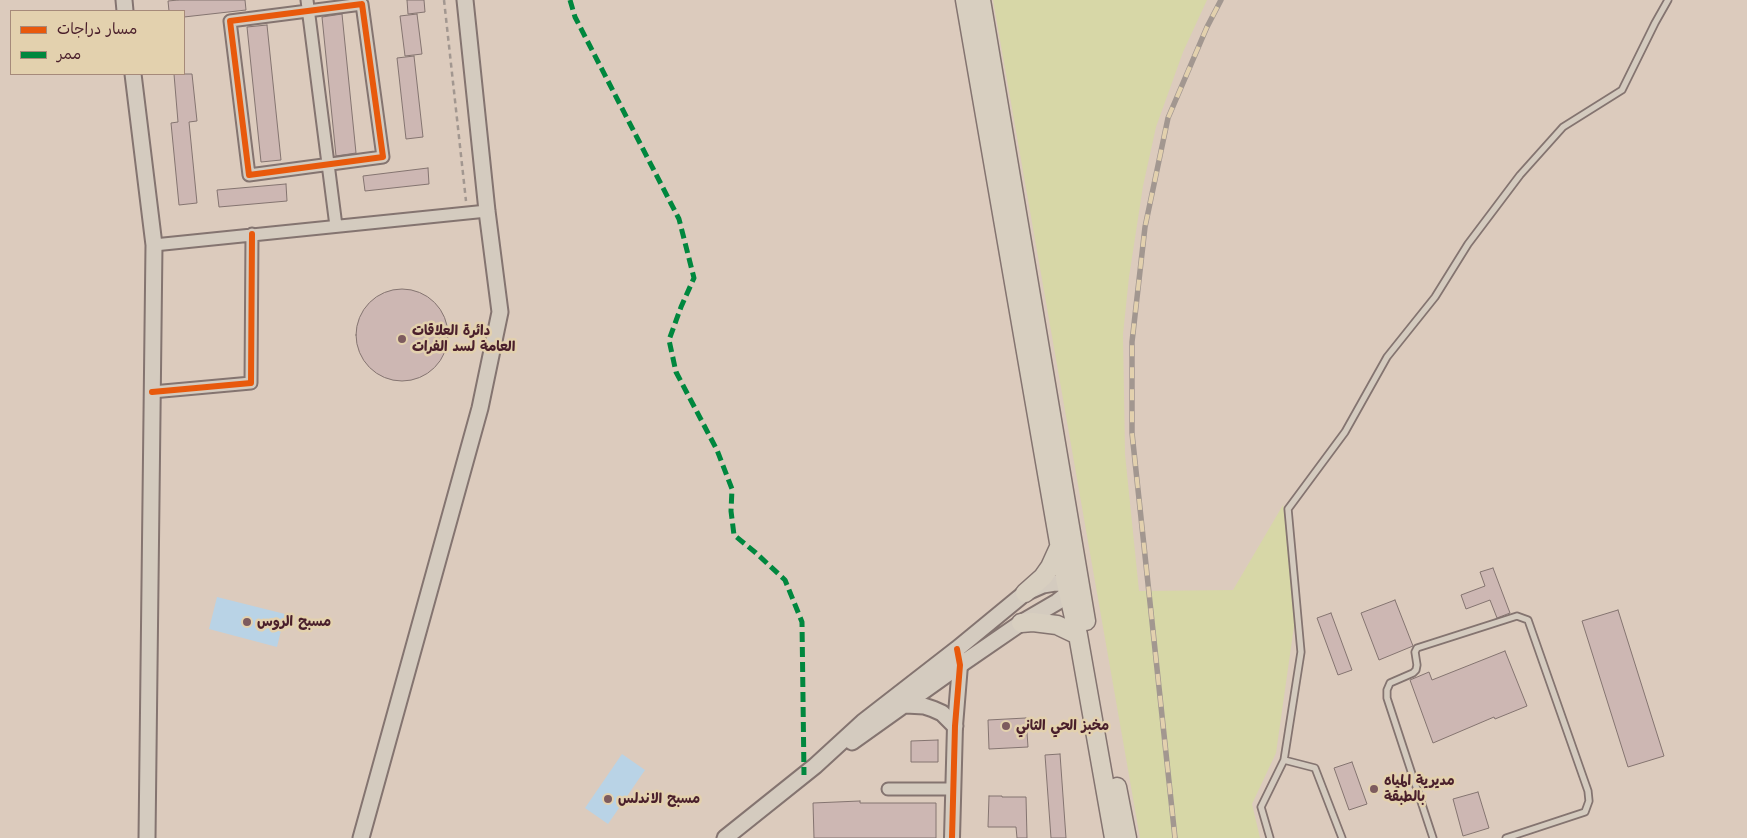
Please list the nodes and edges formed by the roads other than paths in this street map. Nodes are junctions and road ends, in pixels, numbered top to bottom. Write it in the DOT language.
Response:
graph roads {
  1 [pos="465,0"];
  2 [pos="955,0"];
  3 [pos="981,0"];
  4 [pos="1668,0"];
  5 [pos="308,6"];
  6 [pos="967,8"];
  7 [pos="133,75"];
  8 [pos="328,165"];
  9 [pos="487,211"];
  10 [pos="336,226"];
  11 [pos="252,234"];
  12 [pos="154,244"];
  13 [pos="152,392"];
  14 [pos="1060,544"];
  15 [pos="1071,587"];
  16 [pos="1025,593"];
  17 [pos="1021,622"];
  18 [pos="1078,635"];
  19 [pos="957,649"];
  20 [pos="960,664"];
  21 [pos="906,705"];
  22 [pos="955,726"];
  23 [pos="1284,760"];
  24 [pos="816,766"];
  25 [pos="888,789"];
  26 [pos="954,789"];
  27 [pos="147,838"];
  28 [pos="361,838"];
  29 [pos="725,838"];
  30 [pos="952,838"];
  31 [pos="1114,838"];
  32 [pos="1127,838"];
  33 [pos="1270,838"];
  34 [pos="1342,838"];
  35 [pos="1433,838"];
  36 [pos="1506,838"];
  1 -- 9 [label="main road"];
  2 -- 6 [label="street"];
  3 -- 15 [label="main road"];
  4 -- 23 [label="lane"];
  5 -- 8 [label="street"];
  5 -- 8 [label="street"];
  5 -- 8 [label="street"];
  6 -- 14 [label="main road"];
  7 -- 12 [label="main road"];
  8 -- 10 [label="street"];
  9 -- 10 [label="street"];
  9 -- 28 [label="main road"];
  10 -- 11 [label="street"];
  11 -- 12 [label="street"];
  11 -- 13 [label="street"];
  12 -- 13 [label="main road"];
  13 -- 27 [label="main road"];
  14 -- 15 [label="main road"];
  14 -- 16 [label="main road"];
  15 -- 16 [label="main road"];
  15 -- 17 [label="main road"];
  15 -- 18 [label="main road"];
  15 -- 32 [label="main road"];
  16 -- 19 [label="main road"];
  17 -- 18 [label="main road"];
  17 -- 20 [label="main road"];
  18 -- 31 [label="main road"];
  19 -- 20 [label="street"];
  19 -- 24 [label="main road"];
  20 -- 21 [label="main road"];
  20 -- 22 [label="street"];
  21 -- 22 [label="main road"];
  21 -- 24 [label="main road"];
  22 -- 26 [label="street"];
  23 -- 33 [label="lane"];
  23 -- 34 [label="lane"];
  24 -- 29 [label="main road"];
  25 -- 26 [label="street"];
  26 -- 30 [label="street"];
  35 -- 36 [label="lane"];
}
